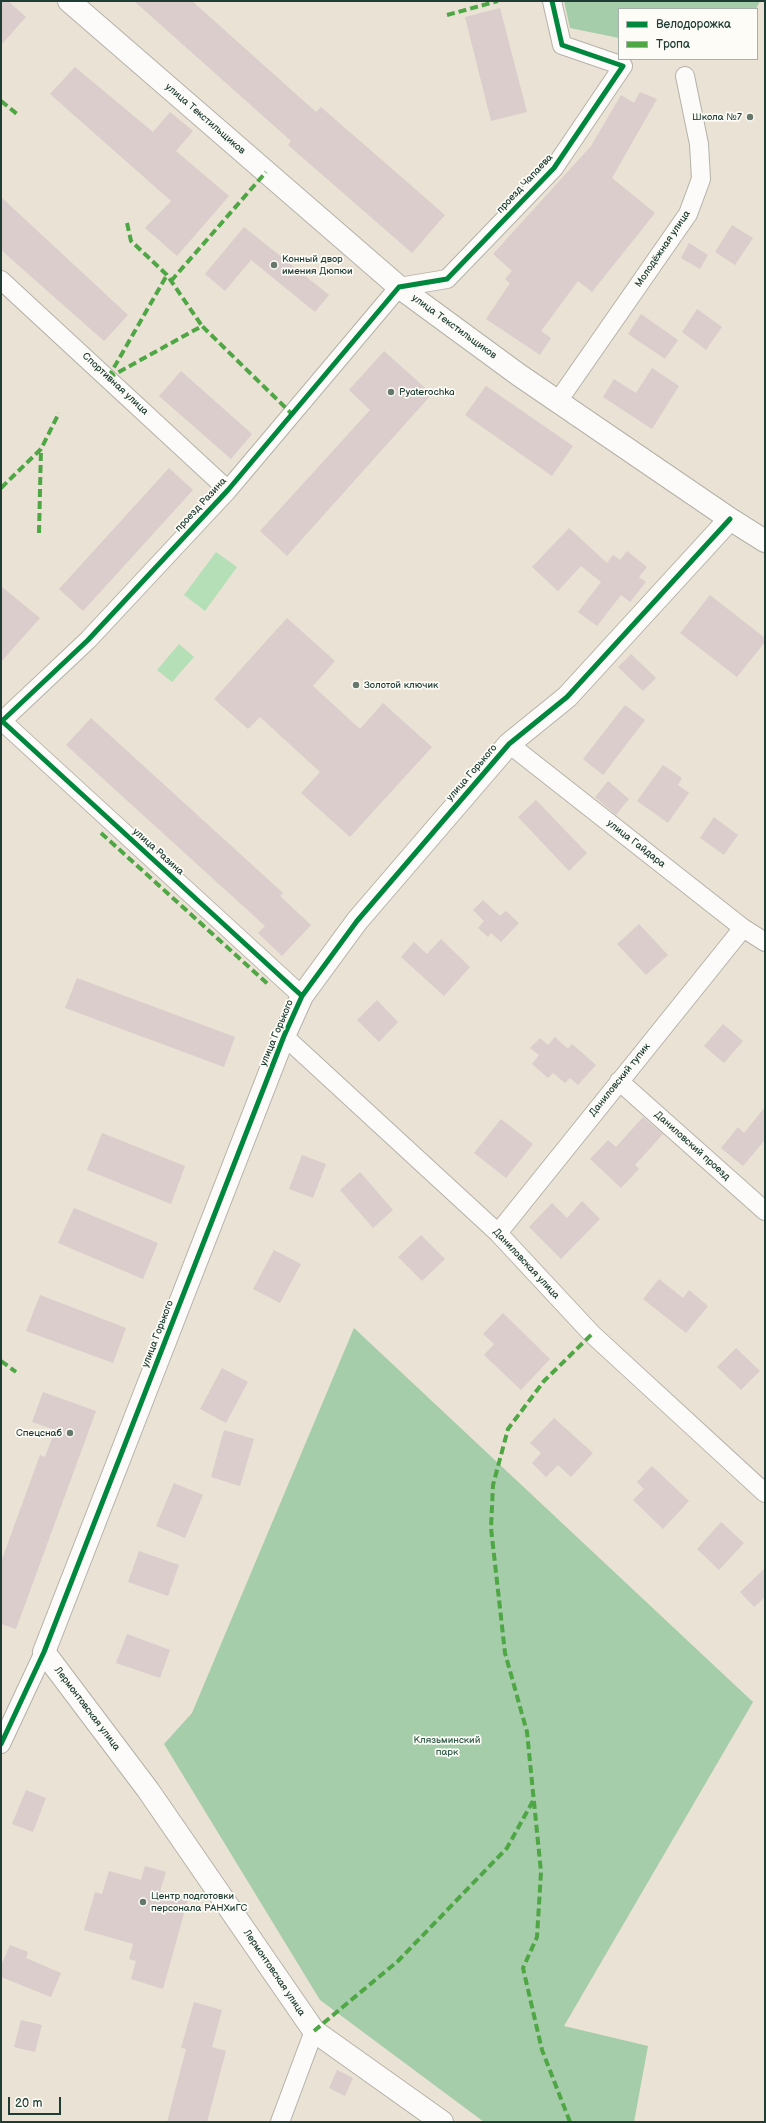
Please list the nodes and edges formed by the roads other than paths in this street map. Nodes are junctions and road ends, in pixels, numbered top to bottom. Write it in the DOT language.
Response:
graph roads {
  1 [pos="69,1"];
  2 [pos="552,1"];
  3 [pos="685,76"];
  4 [pos="1,280"];
  5 [pos="399,287"];
  6 [pos="558,401"];
  7 [pos="228,490"];
  8 [pos="730,519"];
  9 [pos="765,541"];
  10 [pos="2,722"];
  11 [pos="509,744"];
  12 [pos="743,928"];
  13 [pos="765,942"];
  14 [pos="302,996"];
  15 [pos="284,1036"];
  16 [pos="619,1081"];
  17 [pos="765,1211"];
  18 [pos="498,1233"];
  19 [pos="765,1493"];
  20 [pos="44,1652"];
  21 [pos="1,1744"];
  22 [pos="314,2031"];
  23 [pos="280,2122"];
  24 [pos="442,2122"];
  1 -- 5 [label="street, улица Текстильщиков"];
  2 -- 5 [label="street, проезд Чапаева"];
  3 -- 6 [label="street, Молодёжная улица"];
  4 -- 7 [label="street, Спортивная улица"];
  5 -- 6 [label="street, улица Текстильщиков"];
  5 -- 7 [label="street, проезд Разина"];
  6 -- 8 [label="street, улица Текстильщиков"];
  7 -- 10 [label="street, проезд Разина"];
  8 -- 9 [label="street, улица Текстильщиков"];
  8 -- 11 [label="street, улица Горького"];
  10 -- 14 [label="street, улица Разина"];
  11 -- 12 [label="street, улица Гайдара"];
  11 -- 14 [label="street, улица Горького"];
  12 -- 13 [label="street, улица Гайдара"];
  12 -- 16 [label="street, Даниловский тупик"];
  14 -- 15 [label="street, улица Горького"];
  15 -- 18 [label="street, Даниловская улица"];
  15 -- 20 [label="street, улица Горького"];
  16 -- 17 [label="street, Даниловский проезд"];
  16 -- 18 [label="street, Даниловский тупик"];
  18 -- 19 [label="street, Даниловская улица"];
  20 -- 21 [label="street"];
  20 -- 22 [label="street, Лермонтовская улица"];
  22 -- 23 [label="street"];
  22 -- 24 [label="street, Лермонтовская улица"];
}
